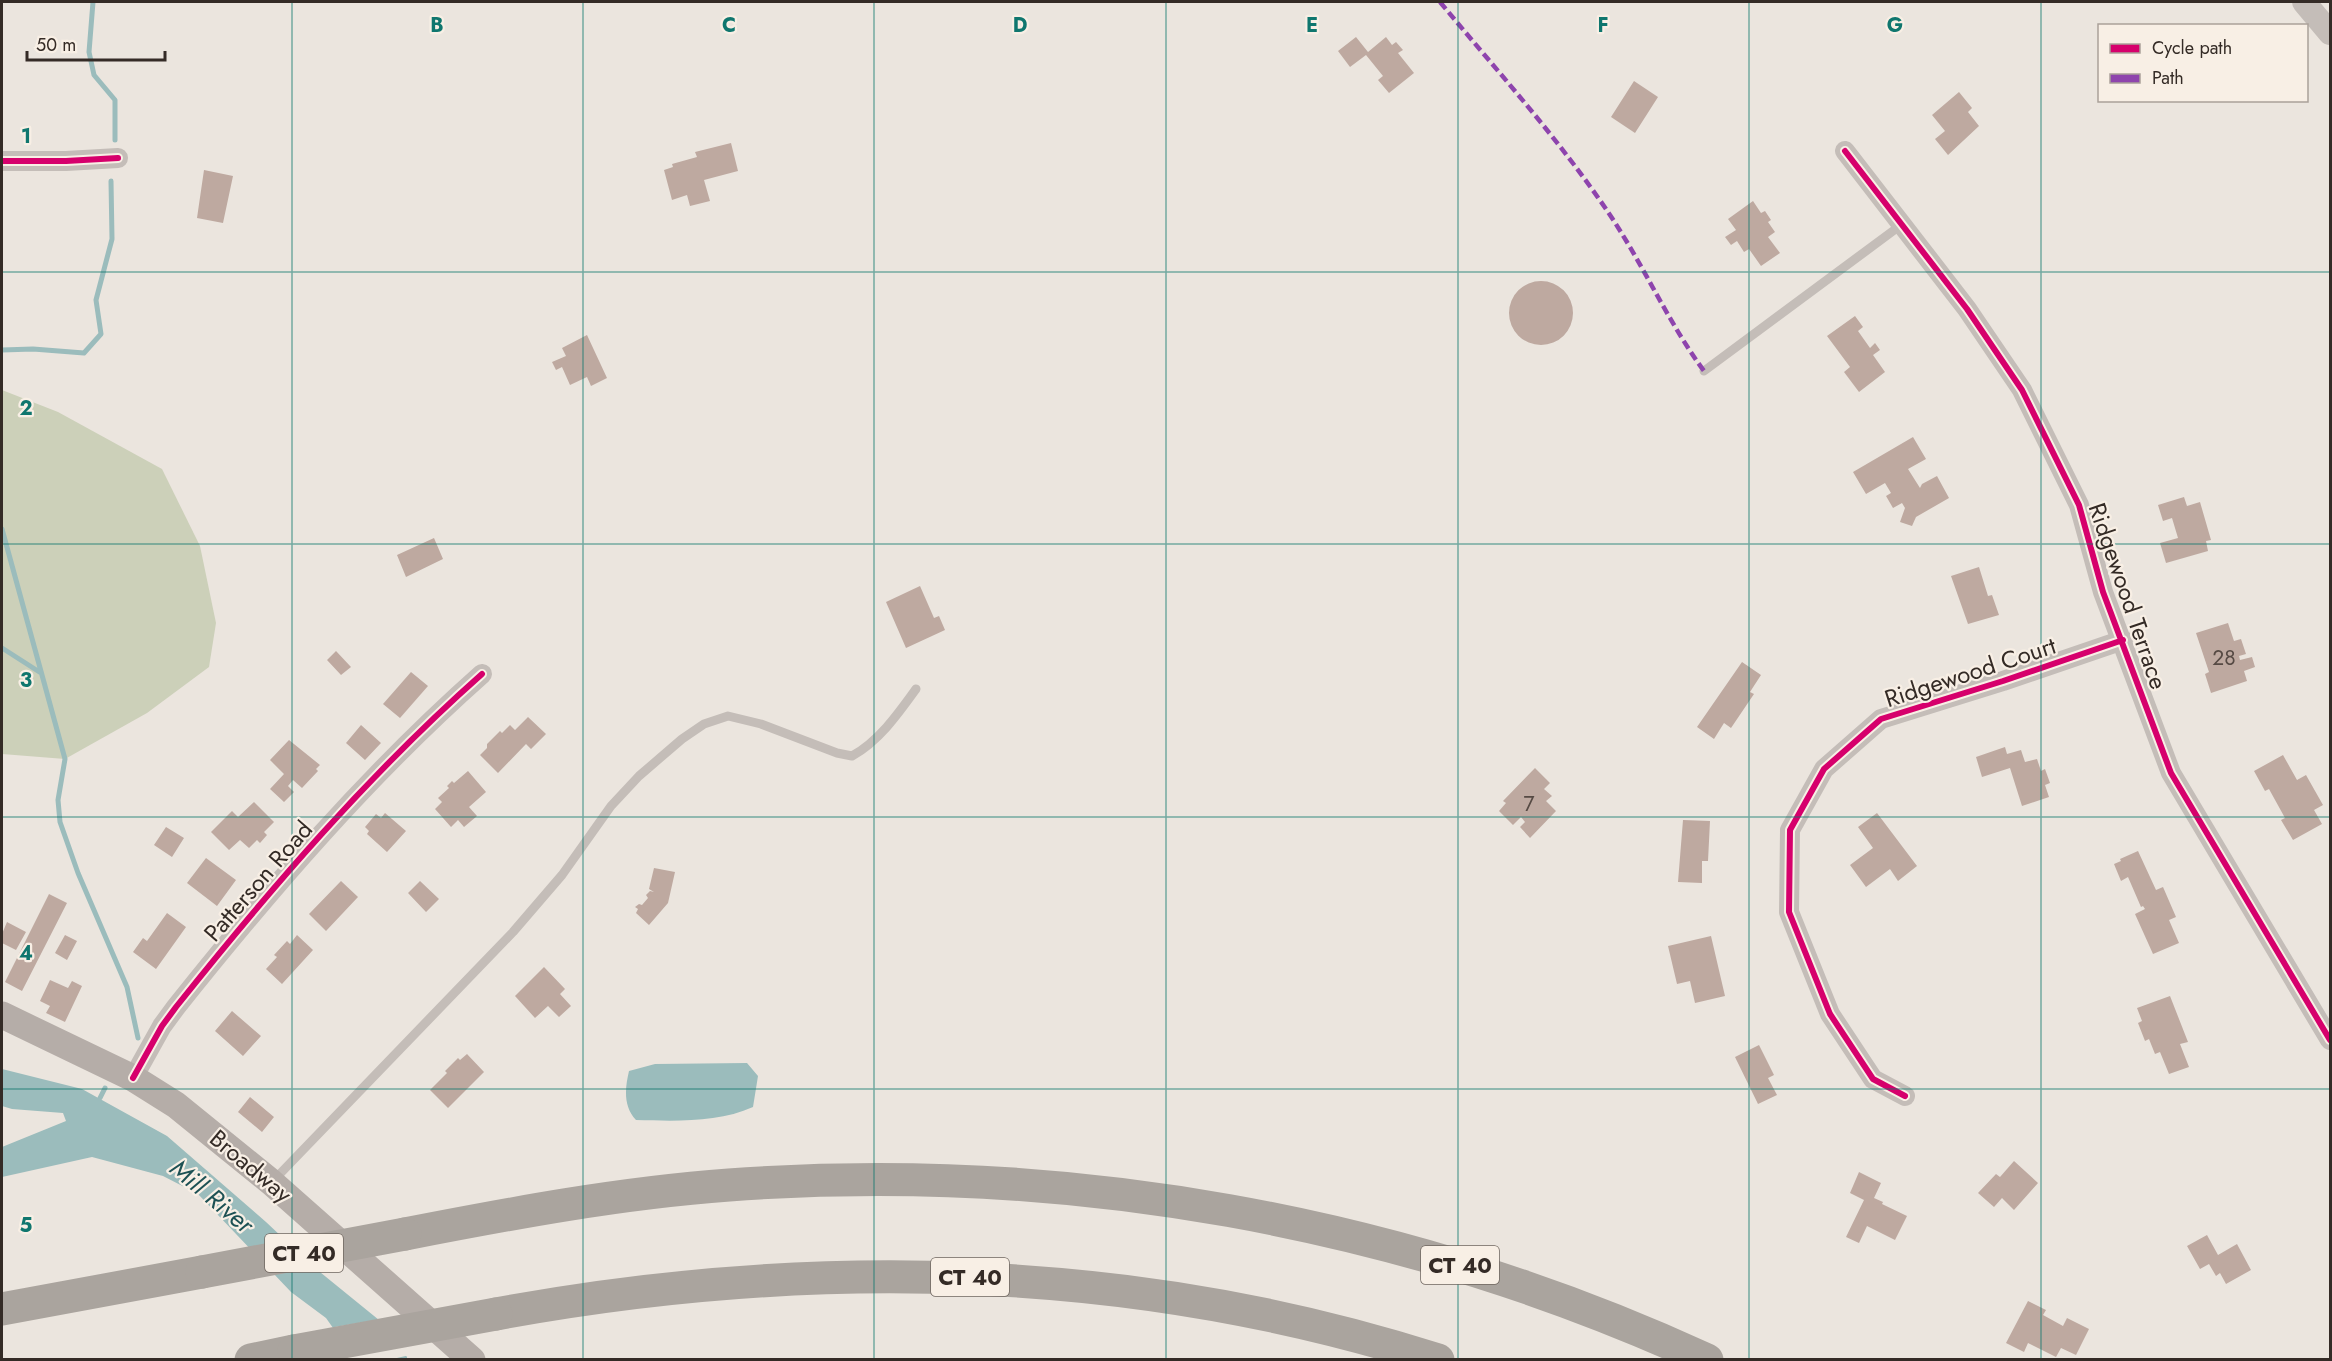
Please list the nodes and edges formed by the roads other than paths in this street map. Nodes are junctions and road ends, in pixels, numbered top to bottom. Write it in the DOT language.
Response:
graph roads {
  1 [pos="2304,2"];
  2 [pos="2331,33"];
  3 [pos="1845,151"];
  4 [pos="118,158"];
  5 [pos="2,161"];
  6 [pos="1901,225"];
  7 [pos="1704,371"];
  8 [pos="2123,640"];
  9 [pos="482,674"];
  10 [pos="916,689"];
  11 [pos="2,1014"];
  12 [pos="2331,1040"];
  13 [pos="133,1078"];
  14 [pos="1905,1096"];
  15 [pos="271,1182"];
  16 [pos="2,1310"];
  17 [pos="251,1359"];
  18 [pos="472,1359"];
  19 [pos="1438,1359"];
  20 [pos="1707,1359"];
  1 -- 2 [label="street"];
  3 -- 6 [label="street, Ridgewood Terrace"];
  4 -- 5 [label="street"];
  6 -- 7 [label="lane"];
  6 -- 8 [label="street, Ridgewood Terrace"];
  8 -- 12 [label="street, Ridgewood Terrace"];
  8 -- 14 [label="street, Ridgewood Court"];
  9 -- 13 [label="street, Patterson Road"];
  10 -- 15 [label="lane"];
  11 -- 13 [label="main road, Broadway"];
  13 -- 15 [label="main road, Broadway"];
  15 -- 18 [label="main road, Broadway"];
  16 -- 20 [label="highway, CT 40, bridge"];
  17 -- 19 [label="highway, CT 40, bridge"];
}
